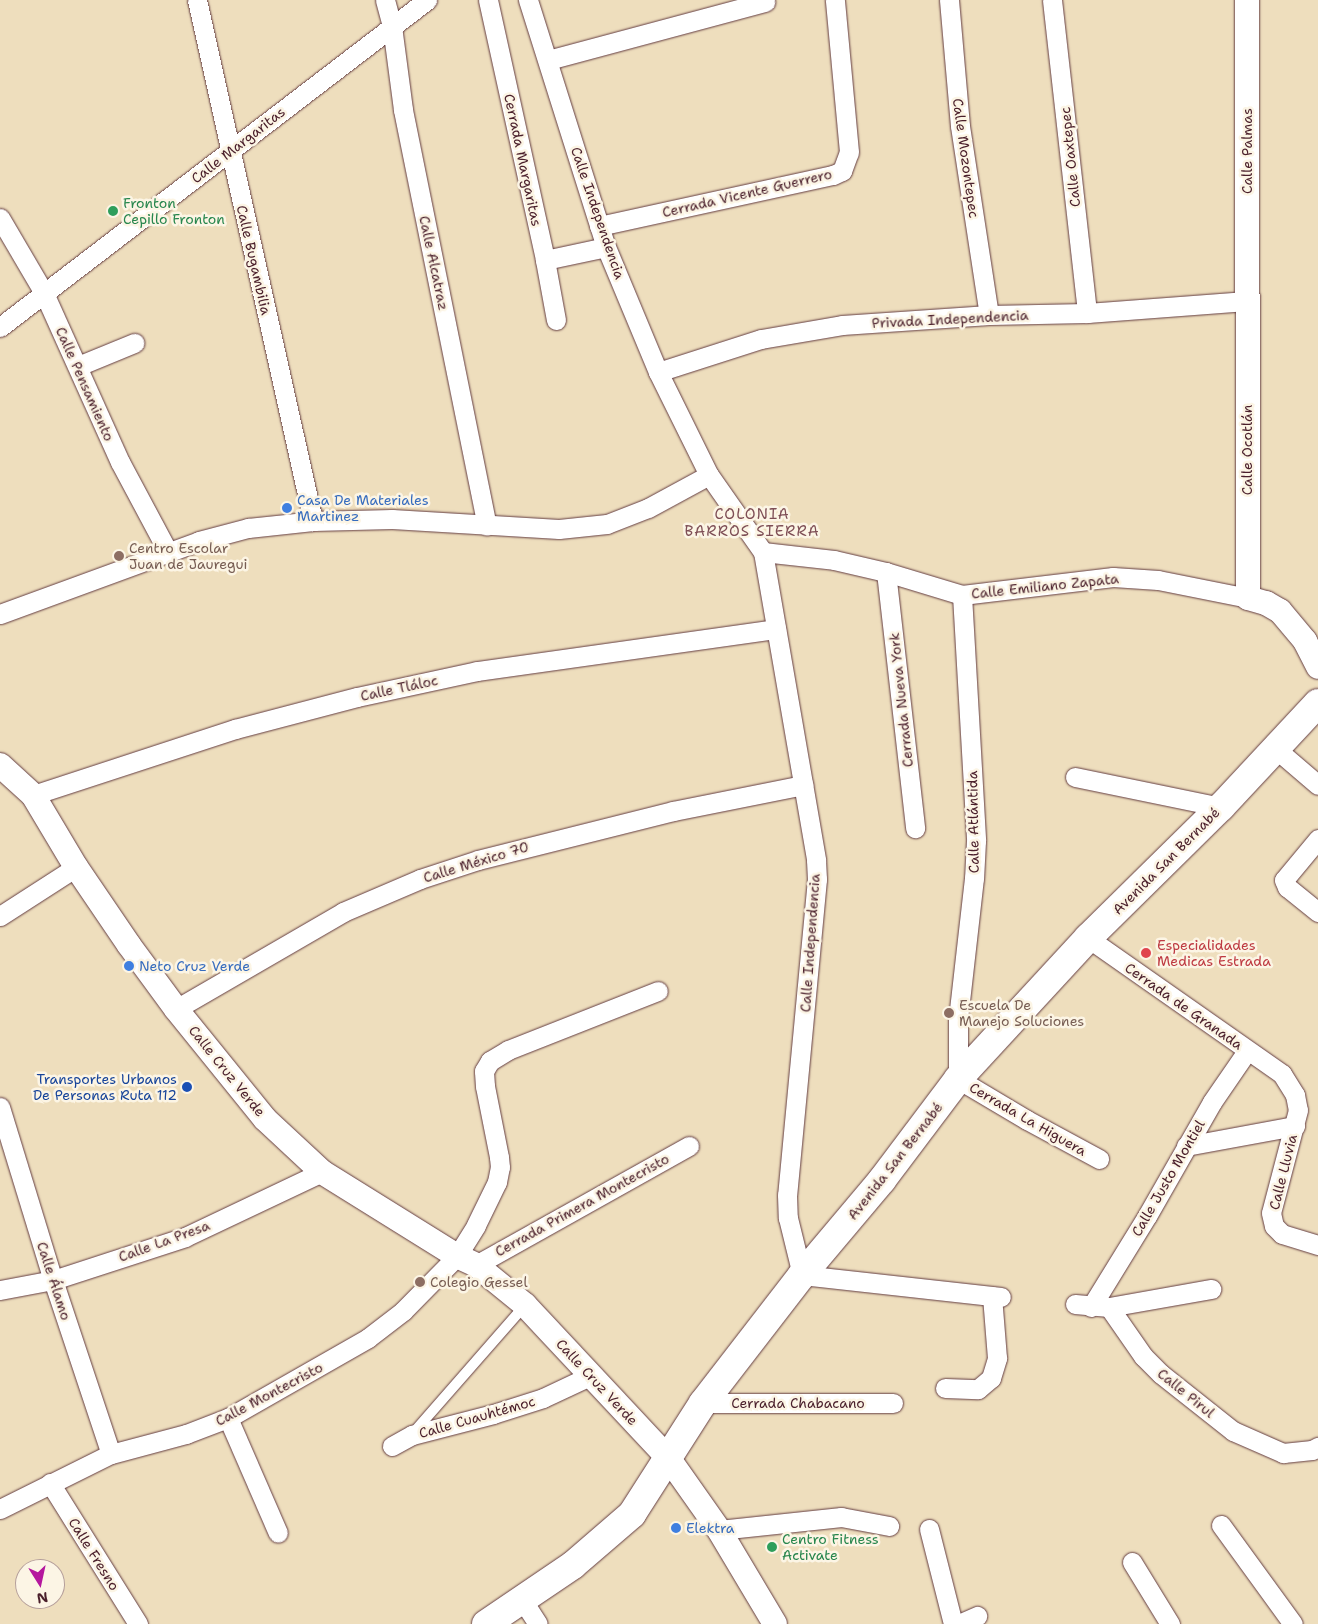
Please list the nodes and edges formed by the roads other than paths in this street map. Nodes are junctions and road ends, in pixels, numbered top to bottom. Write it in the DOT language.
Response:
graph roads {
  1 [pos="197,0"];
  2 [pos="385,0"];
  3 [pos="427,0"];
  4 [pos="488,0"];
  5 [pos="528,0"];
  6 [pos="835,0"];
  7 [pos="949,0"];
  8 [pos="1052,0"];
  9 [pos="1247,0"];
  10 [pos="764,2"];
  11 [pos="392,26"];
  12 [pos="548,60"];
  13 [pos="230,152"];
  14 [pos="0,218"];
  15 [pos="599,226"];
  16 [pos="606,247"];
  17 [pos="545,260"];
  18 [pos="44,293"];
  19 [pos="1247,301"];
  20 [pos="1087,313"];
  21 [pos="989,315"];
  22 [pos="556,320"];
  23 [pos="0,327"];
  24 [pos="134,343"];
  25 [pos="78,366"];
  26 [pos="658,372"];
  27 [pos="709,475"];
  28 [pos="313,520"];
  29 [pos="487,526"];
  30 [pos="168,552"];
  31 [pos="763,552"];
  32 [pos="886,572"];
  33 [pos="962,595"];
  34 [pos="1248,598"];
  35 [pos="0,614"];
  36 [pos="776,629"];
  37 [pos="1318,667"];
  38 [pos="1318,703"];
  39 [pos="1276,749"];
  40 [pos="0,765"];
  41 [pos="1075,777"];
  42 [pos="803,785"];
  43 [pos="1318,785"];
  44 [pos="34,795"];
  45 [pos="1221,806"];
  46 [pos="915,828"];
  47 [pos="1318,839"];
  48 [pos="76,867"];
  49 [pos="1318,912"];
  50 [pos="0,916"];
  51 [pos="1088,938"];
  52 [pos="658,991"];
  53 [pos="176,1009"];
  54 [pos="1247,1051"];
  55 [pos="1282,1074"];
  56 [pos="958,1079"];
  57 [pos="0,1107"];
  58 [pos="1294,1126"];
  59 [pos="688,1146"];
  60 [pos="1186,1146"];
  61 [pos="1098,1159"];
  62 [pos="322,1172"];
  63 [pos="1318,1245"];
  64 [pos="467,1261"];
  65 [pos="802,1275"];
  66 [pos="53,1280"];
  67 [pos="1210,1289"];
  68 [pos="0,1290"];
  69 [pos="525,1305"];
  70 [pos="1092,1306"];
  71 [pos="590,1376"];
  72 [pos="945,1388"];
  73 [pos="893,1402"];
  74 [pos="703,1403"];
  75 [pos="228,1418"];
  76 [pos="412,1435"];
  77 [pos="392,1446"];
  78 [pos="1318,1447"];
  79 [pos="111,1454"];
  80 [pos="669,1459"];
  81 [pos="50,1483"];
  82 [pos="0,1509"];
  83 [pos="1222,1525"];
  84 [pos="889,1526"];
  85 [pos="929,1529"];
  86 [pos="719,1530"];
  87 [pos="278,1533"];
  88 [pos="1132,1562"];
  89 [pos="523,1601"];
  90 [pos="977,1616"];
  91 [pos="138,1624"];
  92 [pos="486,1624"];
  93 [pos="538,1624"];
  94 [pos="775,1624"];
  95 [pos="953,1624"];
  96 [pos="959,1624"];
  97 [pos="1170,1624"];
  98 [pos="1293,1624"];
  1 -- 13 [label="street, Calle Bugambilia"];
  2 -- 11 [label="street, Calle Alcatraz"];
  3 -- 11 [label="street, Calle Margaritas"];
  4 -- 17 [label="street, Cerrada Margaritas"];
  5 -- 12 [label="street, Calle Independencia"];
  6 -- 15 [label="street, Cerrada Vicente Guerrero"];
  7 -- 21 [label="street, Calle Mozontepec"];
  8 -- 20 [label="street, Calle Oaxtepec"];
  9 -- 19 [label="street, Calle Palmas"];
  10 -- 12 [label="street"];
  11 -- 13 [label="street, Calle Margaritas"];
  11 -- 29 [label="street, Calle Alcatraz"];
  12 -- 15 [label="street, Calle Independencia"];
  13 -- 18 [label="street, Calle Margaritas"];
  13 -- 28 [label="street, Calle Bugambilia"];
  14 -- 18 [label="street, Calle Pensamiento"];
  15 -- 16 [label="street, Calle Independencia"];
  16 -- 17 [label="street"];
  16 -- 26 [label="street, Calle Independencia"];
  17 -- 22 [label="street, Cerrada Margaritas"];
  18 -- 23 [label="street, Calle Margaritas"];
  18 -- 25 [label="street, Calle Pensamiento"];
  19 -- 20 [label="street, Privada Independencia"];
  19 -- 34 [label="street, Calle Ocotlán"];
  20 -- 21 [label="street, Privada Independencia"];
  21 -- 26 [label="street, Privada Independencia"];
  24 -- 25 [label="street"];
  25 -- 30 [label="street, Calle Pensamiento"];
  26 -- 27 [label="street, Calle Independencia"];
  27 -- 29 [label="street"];
  27 -- 31 [label="street"];
  28 -- 29 [label="street"];
  28 -- 30 [label="street"];
  30 -- 35 [label="street"];
  31 -- 32 [label="street, Calle Emiliano Zapata"];
  31 -- 36 [label="street, Calle Independencia"];
  32 -- 33 [label="street, Calle Emiliano Zapata"];
  32 -- 46 [label="street, Cerrada Nueva York"];
  33 -- 34 [label="street, Calle Emiliano Zapata"];
  33 -- 56 [label="street, Calle Atlántida"];
  34 -- 37 [label="street, Calle Emiliano Zapata"];
  36 -- 42 [label="street, Calle Independencia"];
  36 -- 44 [label="street, Calle Tláloc"];
  38 -- 39 [label="main road, Avenida San Bernabé"];
  39 -- 43 [label="street"];
  39 -- 45 [label="main road, Avenida San Bernabé"];
  40 -- 44 [label="street, Calle Cruz Verde"];
  41 -- 45 [label="street"];
  42 -- 53 [label="street, Calle México 70"];
  42 -- 65 [label="street, Calle Independencia"];
  44 -- 48 [label="street, Calle Cruz Verde"];
  45 -- 51 [label="main road, Avenida San Bernabé"];
  47 -- 49 [label="street"];
  48 -- 50 [label="street"];
  48 -- 53 [label="street, Calle Cruz Verde"];
  51 -- 54 [label="street, Cerrada de Granada"];
  51 -- 56 [label="main road, Avenida San Bernabé"];
  52 -- 64 [label="street"];
  53 -- 62 [label="street, Calle Cruz Verde"];
  54 -- 55 [label="street, Cerrada de Granada"];
  54 -- 60 [label="street, Calle Justo Montiel"];
  55 -- 58 [label="street, Calle Lluvia"];
  56 -- 61 [label="street, Cerrada La Higuera"];
  56 -- 65 [label="main road, Avenida San Bernabé"];
  57 -- 66 [label="street, Calle Álamo"];
  58 -- 60 [label="street"];
  58 -- 63 [label="street, Calle Lluvia"];
  59 -- 64 [label="street, Cerrada Primera Montecristo"];
  60 -- 70 [label="street, Calle Justo Montiel"];
  62 -- 64 [label="street, Calle Cruz Verde"];
  62 -- 66 [label="street, Calle La Presa"];
  64 -- 69 [label="street, Calle Cruz Verde"];
  64 -- 75 [label="street, Calle Montecristo"];
  65 -- 72 [label="street"];
  65 -- 74 [label="main road, Avenida San Bernabé"];
  66 -- 68 [label="street, Calle La Presa"];
  66 -- 79 [label="street, Calle Álamo"];
  67 -- 70 [label="street"];
  69 -- 71 [label="street, Calle Cruz Verde"];
  69 -- 76 [label="lane"];
  70 -- 78 [label="street, Calle Pirul"];
  71 -- 76 [label="street, Calle Cuauhtémoc"];
  71 -- 80 [label="street, Calle Cruz Verde"];
  73 -- 74 [label="street, Cerrada Chabacano"];
  74 -- 80 [label="main road, Avenida San Bernabé"];
  75 -- 79 [label="street, Calle Montecristo"];
  75 -- 87 [label="street"];
  76 -- 77 [label="street, Calle Cuauhtémoc"];
  79 -- 81 [label="street, Calle Montecristo"];
  80 -- 86 [label="street, Calle Cruz Verde"];
  80 -- 89 [label="main road, Avenida San Bernabé"];
  81 -- 82 [label="street, Calle Montecristo"];
  81 -- 91 [label="street, Calle Fresno"];
  83 -- 98 [label="street"];
  84 -- 86 [label="street"];
  85 -- 95 [label="street"];
  86 -- 94 [label="street, Calle Cruz Verde"];
  88 -- 97 [label="street"];
  89 -- 92 [label="main road, Avenida San Bernabé"];
  89 -- 93 [label="street"];
  90 -- 96 [label="street"];
}
